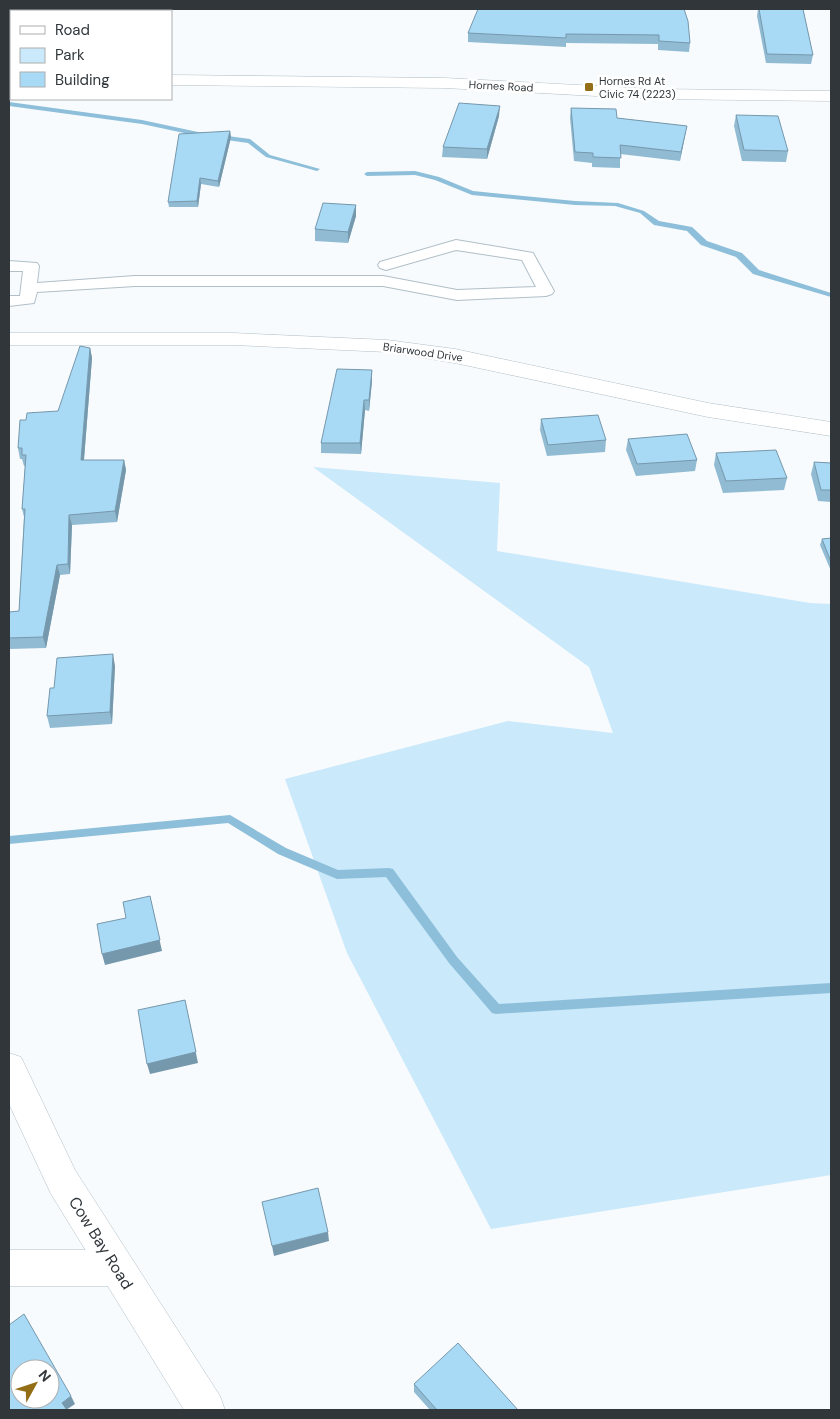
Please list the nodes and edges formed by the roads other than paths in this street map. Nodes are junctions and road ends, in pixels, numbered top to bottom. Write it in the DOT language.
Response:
graph roads {
  1 [pos="172,80"];
  2 [pos="831,96"];
  3 [pos="386,265"];
  4 [pos="9,266"];
  5 [pos="30,288"];
  6 [pos="9,301"];
  7 [pos="9,339"];
  8 [pos="831,429"];
  9 [pos="9,1068"];
  10 [pos="9,1268"];
  11 [pos="116,1268"];
  12 [pos="206,1410"];
  1 -- 2 [label="street, Hornes Road"];
  3 -- 5 [label="lane"];
  4 -- 5 [label="lane"];
  5 -- 6 [label="lane"];
  7 -- 8 [label="street, Briarwood Drive"];
  9 -- 11 [label="street, Cow Bay Road"];
  10 -- 11 [label="street"];
  11 -- 12 [label="street, Cow Bay Road"];
}
